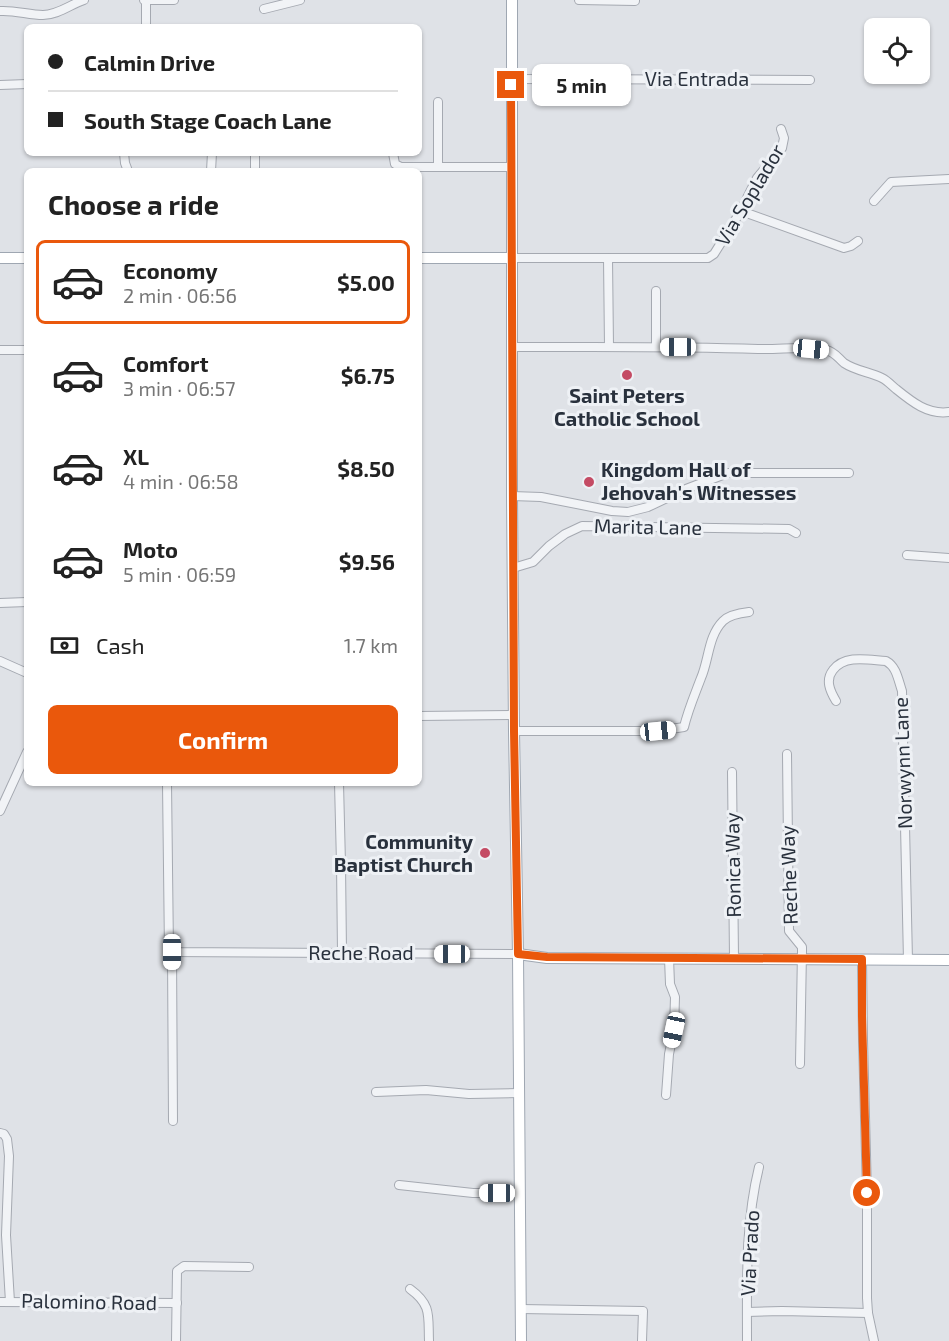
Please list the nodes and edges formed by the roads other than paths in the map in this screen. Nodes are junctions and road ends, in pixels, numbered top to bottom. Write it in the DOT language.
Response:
graph roads {
  1 [pos="84,0"];
  2 [pos="145,0"];
  3 [pos="174,0"];
  4 [pos="300,0"];
  5 [pos="512,0"];
  6 [pos="579,0"];
  7 [pos="635,1"];
  8 [pos="264,9"];
  9 [pos="0,11"];
  10 [pos="146,24"];
  11 [pos="511,79"];
  12 [pos="810,80"];
  13 [pos="24,84"];
  14 [pos="0,85"];
  15 [pos="438,102"];
  16 [pos="780,129"];
  17 [pos="393,156"];
  18 [pos="438,167"];
  19 [pos="511,167"];
  20 [pos="949,179"];
  21 [pos="874,201"];
  22 [pos="741,211"];
  23 [pos="858,240"];
  24 [pos="0,258"];
  25 [pos="24,258"];
  26 [pos="422,258"];
  27 [pos="512,258"];
  28 [pos="608,258"];
  29 [pos="656,291"];
  30 [pos="512,347"];
  31 [pos="609,347"];
  32 [pos="656,347"];
  33 [pos="0,350"];
  34 [pos="24,350"];
  35 [pos="949,412"];
  36 [pos="849,473"];
  37 [pos="512,496"];
  38 [pos="796,533"];
  39 [pos="907,555"];
  40 [pos="949,558"];
  41 [pos="513,568"];
  42 [pos="24,602"];
  43 [pos="0,603"];
  44 [pos="749,612"];
  45 [pos="0,661"];
  46 [pos="24,672"];
  47 [pos="836,701"];
  48 [pos="422,716"];
  49 [pos="514,716"];
  50 [pos="514,731"];
  51 [pos="787,754"];
  52 [pos="24,759"];
  53 [pos="732,772"];
  54 [pos="166,786"];
  55 [pos="339,786"];
  56 [pos="0,811"];
  57 [pos="170,952"];
  58 [pos="342,954"];
  59 [pos="518,954"];
  60 [pos="669,957"];
  61 [pos="734,958"];
  62 [pos="802,959"];
  63 [pos="862,959"];
  64 [pos="908,960"];
  65 [pos="949,960"];
  66 [pos="800,1064"];
  67 [pos="376,1092"];
  68 [pos="519,1094"];
  69 [pos="666,1095"];
  70 [pos="173,1121"];
  71 [pos="0,1133"];
  72 [pos="759,1167"];
  73 [pos="399,1185"];
  74 [pos="520,1193"];
  75 [pos="249,1267"];
  76 [pos="410,1289"];
  77 [pos="0,1302"];
  78 [pos="10,1302"];
  79 [pos="177,1302"];
  80 [pos="521,1309"];
  81 [pos="747,1312"];
  82 [pos="868,1313"];
  83 [pos="176,1341"];
  84 [pos="429,1341"];
  85 [pos="521,1341"];
  86 [pos="642,1341"];
  87 [pos="747,1341"];
  88 [pos="874,1341"];
  1 -- 9 [label="street"];
  2 -- 3 [label="street"];
  2 -- 10 [label="street"];
  4 -- 8 [label="street"];
  5 -- 11 [label="main road"];
  6 -- 7 [label="street"];
  11 -- 12 [label="street, Via Entrada"];
  11 -- 19 [label="main road"];
  13 -- 14 [label="street"];
  15 -- 18 [label="street"];
  16 -- 22 [label="street, Via Soplador"];
  17 -- 18 [label="street"];
  18 -- 19 [label="street"];
  19 -- 27 [label="main road"];
  20 -- 21 [label="street"];
  22 -- 23 [label="street"];
  22 -- 28 [label="street, Via Soplador"];
  24 -- 25 [label="main road"];
  26 -- 27 [label="main road"];
  27 -- 28 [label="street"];
  27 -- 30 [label="main road"];
  28 -- 31 [label="street"];
  29 -- 32 [label="street"];
  30 -- 31 [label="street"];
  30 -- 37 [label="main road"];
  31 -- 32 [label="street"];
  32 -- 35 [label="street"];
  33 -- 34 [label="street"];
  36 -- 37 [label="street"];
  37 -- 41 [label="main road"];
  38 -- 41 [label="street, Marita Lane"];
  39 -- 40 [label="street"];
  41 -- 49 [label="main road"];
  42 -- 43 [label="street"];
  44 -- 50 [label="street"];
  45 -- 46 [label="street"];
  47 -- 64 [label="street, Norwynn Lane"];
  48 -- 49 [label="street"];
  49 -- 50 [label="main road"];
  50 -- 59 [label="main road"];
  51 -- 62 [label="street, Reche Way"];
  52 -- 56 [label="street"];
  53 -- 61 [label="street, Ronica Way"];
  54 -- 57 [label="street"];
  55 -- 58 [label="street"];
  57 -- 58 [label="street, Reche Road"];
  57 -- 70 [label="street"];
  58 -- 59 [label="street, Reche Road"];
  59 -- 60 [label="main road, Reche Road"];
  59 -- 68 [label="main road"];
  60 -- 61 [label="main road, Reche Road"];
  60 -- 69 [label="street"];
  61 -- 62 [label="main road, Reche Road"];
  62 -- 63 [label="main road, Reche Road"];
  62 -- 66 [label="street, Reche Way"];
  63 -- 64 [label="main road, Reche Road"];
  63 -- 82 [label="street"];
  64 -- 65 [label="main road, Reche Road"];
  67 -- 68 [label="street"];
  68 -- 74 [label="main road"];
  71 -- 78 [label="street"];
  72 -- 81 [label="street, Via Prado"];
  73 -- 74 [label="street"];
  74 -- 80 [label="main road"];
  75 -- 79 [label="street"];
  76 -- 84 [label="street"];
  77 -- 78 [label="street, Palomino Road"];
  78 -- 79 [label="street, Palomino Road"];
  79 -- 83 [label="street"];
  80 -- 85 [label="main road"];
  80 -- 86 [label="street"];
  81 -- 82 [label="street"];
  81 -- 87 [label="street, Via Prado"];
  82 -- 88 [label="street"];
}
